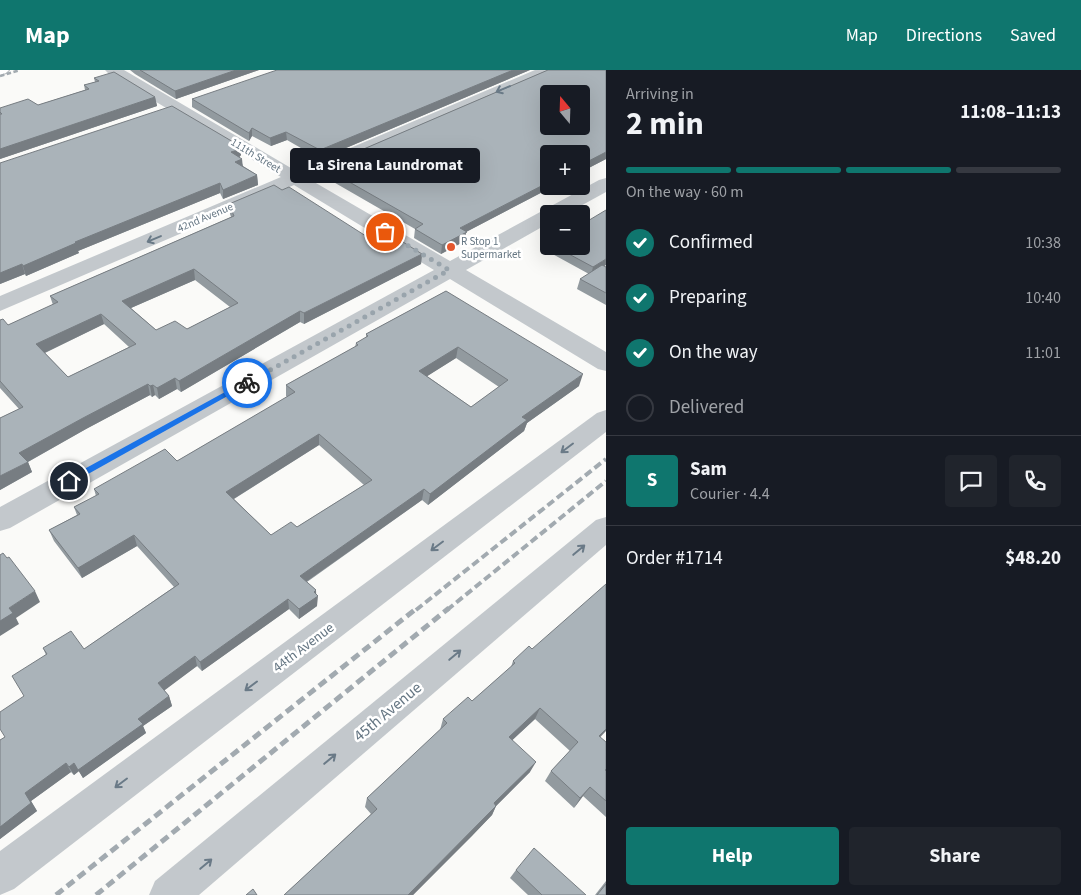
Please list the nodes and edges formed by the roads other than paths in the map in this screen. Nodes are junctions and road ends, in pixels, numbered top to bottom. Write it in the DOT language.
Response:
graph roads {
  1 [pos="113,70"];
  2 [pos="548,70"];
  3 [pos="295,178"];
  4 [pos="606,184"];
  5 [pos="567,205"];
  6 [pos="540,220"];
  7 [pos="449,270"];
  8 [pos="0,304"];
  9 [pos="606,363"];
  10 [pos="606,419"];
  11 [pos="0,520"];
  12 [pos="606,528"];
  13 [pos="0,875"];
  14 [pos="169,895"];
  1 -- 3 [label="street, 111th Street"];
  2 -- 3 [label="street, 42nd Avenue, one-way"];
  3 -- 7 [label="street, 111th Street"];
  3 -- 8 [label="street, 42nd Avenue, one-way"];
  4 -- 5 [label="street"];
  6 -- 7 [label="street"];
  7 -- 9 [label="street, 111th Street"];
  7 -- 11 [label="street"];
  10 -- 13 [label="street, 44th Avenue, one-way"];
  14 -- 12 [label="street, 45th Avenue, one-way"];
}
